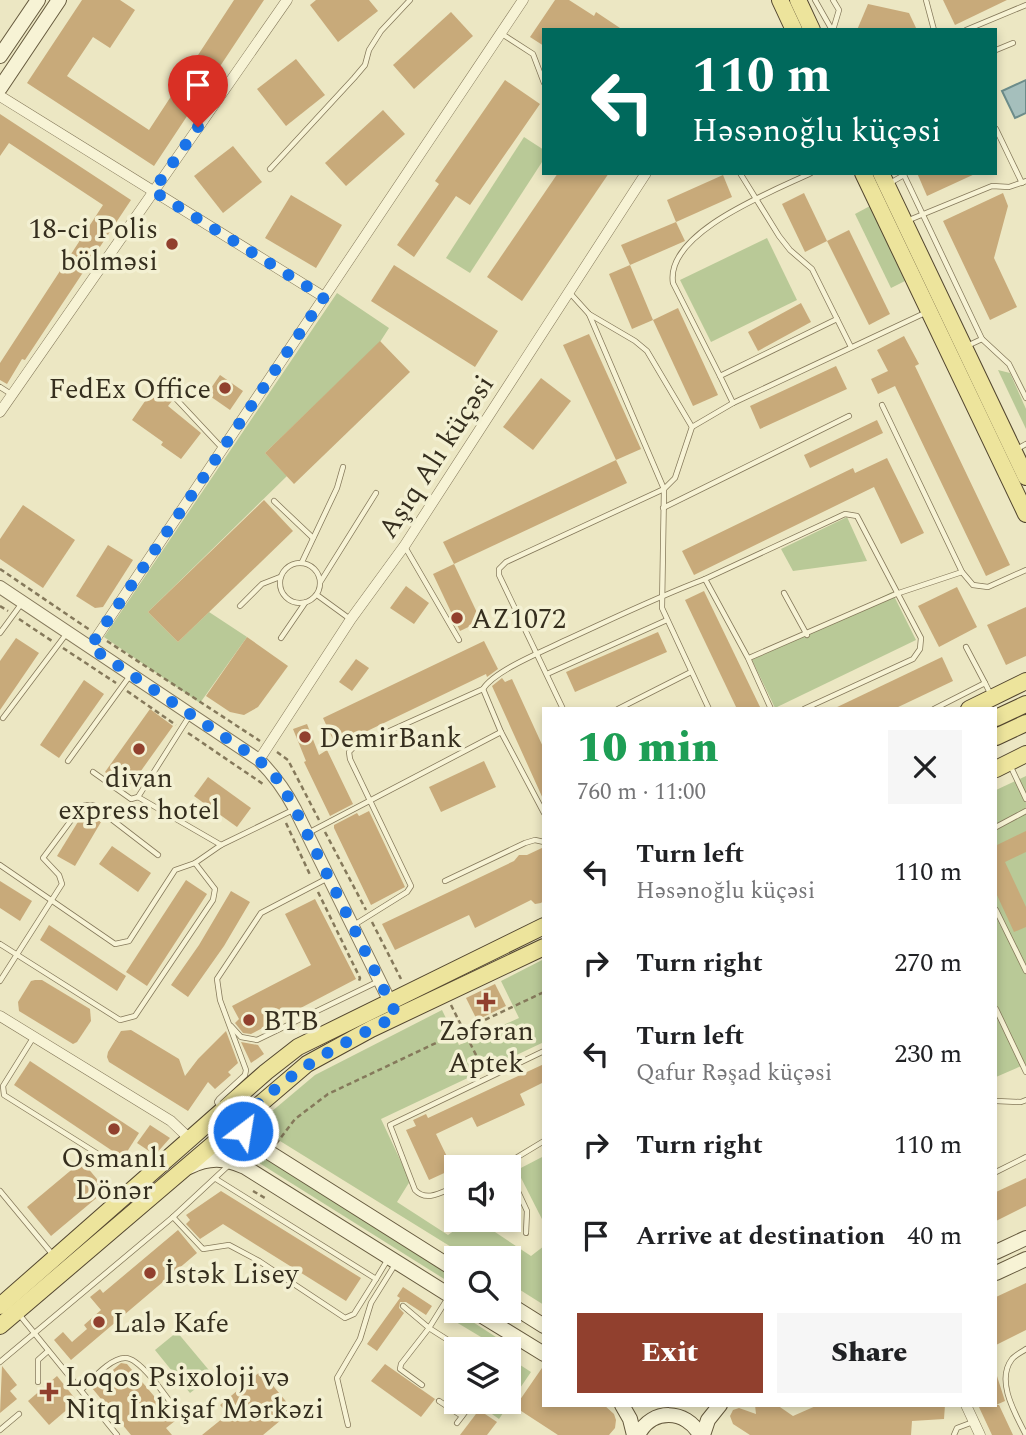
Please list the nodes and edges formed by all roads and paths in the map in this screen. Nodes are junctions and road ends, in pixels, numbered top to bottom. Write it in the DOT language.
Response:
graph roads {
  1 [pos="38,0"];
  2 [pos="59,0"];
  3 [pos="287,0"];
  4 [pos="410,0"];
  5 [pos="523,0"];
  6 [pos="780,0"];
  7 [pos="798,0"];
  8 [pos="815,0"];
  9 [pos="833,0"];
  10 [pos="926,0"];
  11 [pos="1026,5"];
  12 [pos="793,28"];
  13 [pos="812,28"];
  14 [pos="832,28"];
  15 [pos="834,28"];
  16 [pos="933,28"];
  17 [pos="971,28"];
  18 [pos="501,33"];
  19 [pos="1013,43"];
  20 [pos="997,50"];
  21 [pos="0,56"];
  22 [pos="542,78"];
  23 [pos="0,88"];
  24 [pos="0,96"];
  25 [pos="997,131"];
  26 [pos="270,169"];
  27 [pos="645,175"];
  28 [pos="741,175"];
  29 [pos="807,175"];
  30 [pos="864,175"];
  31 [pos="904,175"];
  32 [pos="883,179"];
  33 [pos="1024,182"];
  34 [pos="153,191"];
  35 [pos="756,201"];
  36 [pos="923,214"];
  37 [pos="904,223"];
  38 [pos="570,293"];
  39 [pos="324,297"];
  40 [pos="929,311"];
  41 [pos="589,314"];
  42 [pos="837,319"];
  43 [pos="982,339"];
  44 [pos="851,347"];
  45 [pos="963,347"];
  46 [pos="720,376"];
  47 [pos="164,386"];
  48 [pos="0,387"];
  49 [pos="12,395"];
  50 [pos="1026,398"];
  51 [pos="733,403"];
  52 [pos="882,405"];
  53 [pos="0,412"];
  54 [pos="849,416"];
  55 [pos="692,427"];
  56 [pos="1020,447"];
  57 [pos="222,449"];
  58 [pos="343,467"];
  59 [pos="1026,477"];
  60 [pos="664,489"];
  61 [pos="376,493"];
  62 [pos="274,501"];
  63 [pos="663,508"];
  64 [pos="1026,514"];
  65 [pos="313,538"];
  66 [pos="405,545"];
  67 [pos="302,562"];
  68 [pos="1026,570"];
  69 [pos="962,572"];
  70 [pos="280,577"];
  71 [pos="705,579"];
  72 [pos="321,581"];
  73 [pos="0,587"];
  74 [pos="784,593"];
  75 [pos="896,594"];
  76 [pos="317,595"];
  77 [pos="661,596"];
  78 [pos="23,603"];
  79 [pos="305,603"];
  80 [pos="0,606"];
  81 [pos="240,606"];
  82 [pos="14,615"];
  83 [pos="351,619"];
  84 [pos="667,620"];
  85 [pos="67,633"];
  86 [pos="0,634"];
  87 [pos="807,635"];
  88 [pos="281,638"];
  89 [pos="458,640"];
  90 [pos="58,645"];
  91 [pos="90,647"];
  92 [pos="966,647"];
  93 [pos="538,653"];
  94 [pos="748,658"];
  95 [pos="691,672"];
  96 [pos="547,674"];
  97 [pos="131,675"];
  98 [pos="1026,681"];
  99 [pos="121,687"];
  100 [pos="483,690"];
  101 [pos="989,691"];
  102 [pos="1026,704"];
  103 [pos="562,707"];
  104 [pos="622,707"];
  105 [pos="708,707"];
  106 [pos="770,707"];
  107 [pos="808,707"];
  108 [pos="940,707"];
  109 [pos="971,707"];
  110 [pos="190,715"];
  111 [pos="4,718"];
  112 [pos="997,718"];
  113 [pos="1026,723"];
  114 [pos="181,728"];
  115 [pos="501,732"];
  116 [pos="997,737"];
  117 [pos="1026,754"];
  118 [pos="259,760"];
  119 [pos="68,761"];
  120 [pos="1002,766"];
  121 [pos="93,772"];
  122 [pos="266,786"];
  123 [pos="138,797"];
  124 [pos="1026,799"];
  125 [pos="372,801"];
  126 [pos="295,809"];
  127 [pos="542,809"];
  128 [pos="1026,811"];
  129 [pos="282,815"];
  130 [pos="997,826"];
  131 [pos="306,833"];
  132 [pos="542,842"];
  133 [pos="221,845"];
  134 [pos="158,855"];
  135 [pos="195,863"];
  136 [pos="0,865"];
  137 [pos="329,878"];
  138 [pos="445,881"];
  139 [pos="314,884"];
  140 [pos="51,900"];
  141 [pos="997,912"];
  142 [pos="353,926"];
  143 [pos="542,927"];
  144 [pos="0,944"];
  145 [pos="542,948"];
  146 [pos="16,954"];
  147 [pos="1026,971"];
  148 [pos="0,981"];
  149 [pos="380,981"];
  150 [pos="542,993"];
  151 [pos="354,994"];
  152 [pos="449,1000"];
  153 [pos="390,1001"];
  154 [pos="997,1011"];
  155 [pos="0,1016"];
  156 [pos="397,1016"];
  157 [pos="229,1024"];
  158 [pos="463,1030"];
  159 [pos="34,1038"];
  160 [pos="542,1052"];
  161 [pos="1026,1072"];
  162 [pos="487,1077"];
  163 [pos="1026,1100"];
  164 [pos="997,1101"];
  165 [pos="223,1110"];
  166 [pos="251,1111"];
  167 [pos="191,1139"];
  168 [pos="542,1142"];
  169 [pos="258,1146"];
  170 [pos="284,1149"];
  171 [pos="98,1154"];
  172 [pos="521,1156"];
  173 [pos="1026,1157"];
  174 [pos="239,1165"];
  175 [pos="185,1169"];
  176 [pos="997,1171"];
  177 [pos="216,1179"];
  178 [pos="0,1191"];
  179 [pos="444,1191"];
  180 [pos="521,1198"];
  181 [pos="173,1217"];
  182 [pos="526,1233"];
  183 [pos="1026,1238"];
  184 [pos="997,1252"];
  185 [pos="56,1258"];
  186 [pos="1026,1259"];
  187 [pos="392,1260"];
  188 [pos="444,1263"];
  189 [pos="997,1273"];
  190 [pos="376,1279"];
  191 [pos="444,1292"];
  192 [pos="0,1306"];
  193 [pos="403,1306"];
  194 [pos="444,1309"];
  195 [pos="17,1311"];
  196 [pos="521,1312"];
  197 [pos="494,1323"];
  198 [pos="0,1325"];
  199 [pos="542,1325"];
  200 [pos="429,1328"];
  201 [pos="34,1334"];
  202 [pos="517,1337"];
  203 [pos="444,1338"];
  204 [pos="521,1340"];
  205 [pos="1026,1349"];
  206 [pos="48,1351"];
  207 [pos="542,1353"];
  208 [pos="0,1362"];
  209 [pos="37,1382"];
  210 [pos="422,1385"];
  211 [pos="82,1390"];
  212 [pos="439,1401"];
  213 [pos="623,1407"];
  214 [pos="670,1407"];
  215 [pos="672,1407"];
  216 [pos="718,1407"];
  217 [pos="967,1407"];
  218 [pos="19,1414"];
  219 [pos="462,1416"];
  220 [pos="181,1417"];
  221 [pos="650,1420"];
  222 [pos="689,1421"];
  223 [pos="974,1421"];
  224 [pos="457,1423"];
  225 [pos="348,1425"];
  226 [pos="0,1430"];
  227 [pos="703,1434"];
  228 [pos="117,1435"];
  229 [pos="636,1435"];
  230 [pos="954,1435"];
  231 [pos="980,1435"];
  232 [pos="1026,1435"];
  1 -- 21 [label="main road"];
  2 -- 23 [label="main road"];
  3 -- 34 [label="street"];
  4 -- 26 [label="lane"];
  5 -- 18 [label="street"];
  6 -- 12 [label="main road"];
  7 -- 13 [label="main road"];
  8 -- 14 [label="lane"];
  9 -- 15 [label="lane"];
  10 -- 16 [label="lane"];
  11 -- 17 [label="lane"];
  18 -- 22 [label="lane"];
  18 -- 39 [label="street"];
  19 -- 20 [label="lane"];
  24 -- 34 [label="street"];
  25 -- 33 [label="lane"];
  27 -- 38 [label="street, Aşıq Alı küçəsi"];
  28 -- 35 [label="lane"];
  29 -- 35 [label="lane"];
  30 -- 40 [label="main road"];
  31 -- 36 [label="lane"];
  32 -- 37 [label="main road"];
  33 -- 36 [label="lane"];
  34 -- 39 [label="street"];
  34 -- 49 [label="street"];
  35 -- 42 [label="lane"];
  35 -- 46 [label="lane"];
  36 -- 37 [label="lane"];
  36 -- 43 [label="lane"];
  37 -- 45 [label="main road"];
  38 -- 41 [label="lane"];
  38 -- 66 [label="street, Aşıq Alı küçəsi"];
  39 -- 57 [label="street"];
  40 -- 44 [label="lane"];
  40 -- 64 [label="main road"];
  41 -- 55 [label="lane"];
  41 -- 60 [label="lane"];
  42 -- 44 [label="lane"];
  42 -- 46 [label="lane"];
  43 -- 45 [label="lane"];
  43 -- 50 [label="lane"];
  44 -- 51 [label="lane"];
  45 -- 56 [label="main road"];
  46 -- 51 [label="lane"];
  47 -- 57 [label="lane"];
  48 -- 49 [label="lane"];
  49 -- 53 [label="street"];
  51 -- 55 [label="lane"];
  52 -- 69 [label="lane"];
  54 -- 63 [label="lane"];
  55 -- 60 [label="lane"];
  56 -- 59 [label="main road"];
  57 -- 91 [label="street"];
  58 -- 65 [label="lane"];
  60 -- 63 [label="lane"];
  60 -- 93 [label="lane"];
  61 -- 72 [label="lane"];
  62 -- 65 [label="lane"];
  63 -- 77 [label="lane"];
  65 -- 67 [label="lane"];
  66 -- 83 [label="street, Aşıq Alı küçəsi"];
  66 -- 89 [label="lane"];
  67 -- 70 [label="lane"];
  67 -- 72 [label="lane"];
  68 -- 69 [label="lane"];
  69 -- 75 [label="lane"];
  70 -- 79 [label="lane"];
  70 -- 81 [label="lane"];
  71 -- 75 [label="lane"];
  71 -- 77 [label="lane"];
  71 -- 94 [label="lane"];
  72 -- 76 [label="lane"];
  73 -- 78 [label="street"];
  74 -- 87 [label="lane"];
  75 -- 87 [label="lane"];
  75 -- 107 [label="lane"];
  76 -- 79 [label="lane"];
  76 -- 83 [label="lane"];
  77 -- 84 [label="lane"];
  77 -- 93 [label="lane"];
  78 -- 82 [label="lane"];
  78 -- 85 [label="street"];
  79 -- 88 [label="lane"];
  80 -- 82 [label="path"];
  82 -- 86 [label="lane"];
  82 -- 90 [label="path"];
  83 -- 118 [label="street, Aşıq Alı küçəsi"];
  84 -- 95 [label="lane"];
  84 -- 96 [label="lane"];
  85 -- 90 [label="lane"];
  85 -- 91 [label="street"];
  87 -- 94 [label="lane"];
  90 -- 99 [label="path"];
  90 -- 111 [label="lane"];
  91 -- 97 [label="street"];
  92 -- 101 [label="lane"];
  93 -- 96 [label="lane"];
  93 -- 100 [label="lane"];
  94 -- 106 [label="lane"];
  95 -- 104 [label="lane"];
  95 -- 105 [label="lane"];
  96 -- 103 [label="lane"];
  97 -- 99 [label="lane"];
  97 -- 110 [label="street"];
  98 -- 101 [label="main road"];
  99 -- 114 [label="path"];
  99 -- 119 [label="lane"];
  100 -- 115 [label="lane"];
  100 -- 125 [label="lane"];
  101 -- 108 [label="lane"];
  101 -- 109 [label="main road"];
  102 -- 112 [label="main road"];
  110 -- 114 [label="lane"];
  110 -- 118 [label="street"];
  113 -- 116 [label="main road"];
  114 -- 122 [label="path"];
  114 -- 123 [label="lane"];
  115 -- 125 [label="lane"];
  115 -- 127 [label="lane"];
  117 -- 120 [label="main road"];
  118 -- 126 [label="street"];
  120 -- 124 [label="lane"];
  121 -- 123 [label="lane"];
  123 -- 133 [label="lane"];
  125 -- 131 [label="lane"];
  125 -- 142 [label="lane"];
  126 -- 129 [label="lane"];
  126 -- 131 [label="street"];
  128 -- 130 [label="lane"];
  129 -- 133 [label="lane"];
  129 -- 139 [label="path"];
  131 -- 137 [label="street"];
  132 -- 138 [label="lane"];
  133 -- 135 [label="lane"];
  134 -- 140 [label="lane"];
  135 -- 140 [label="lane"];
  135 -- 146 [label="lane"];
  136 -- 140 [label="lane"];
  137 -- 139 [label="lane"];
  137 -- 142 [label="street"];
  139 -- 151 [label="path"];
  139 -- 157 [label="lane"];
  140 -- 146 [label="lane"];
  141 -- 147 [label="lane"];
  142 -- 149 [label="street"];
  143 -- 153 [label="main road"];
  144 -- 146 [label="lane"];
  145 -- 156 [label="main road"];
  146 -- 148 [label="lane"];
  149 -- 151 [label="lane"];
  149 -- 153 [label="street"];
  150 -- 158 [label="path"];
  151 -- 157 [label="lane"];
  152 -- 158 [label="path"];
  153 -- 156 [label="street"];
  153 -- 165 [label="main road"];
  154 -- 161 [label="lane"];
  155 -- 159 [label="street"];
  156 -- 166 [label="main road"];
  157 -- 165 [label="lane"];
  158 -- 162 [label="path"];
  158 -- 170 [label="path"];
  159 -- 167 [label="street"];
  159 -- 171 [label="lane"];
  160 -- 162 [label="lane"];
  162 -- 179 [label="lane"];
  163 -- 164 [label="lane"];
  165 -- 167 [label="main road"];
  166 -- 169 [label="main road"];
  166 -- 175 [label="main road"];
  167 -- 185 [label="main road"];
  168 -- 172 [label="lane"];
  169 -- 174 [label="main road"];
  169 -- 188 [label="main road"];
  173 -- 176 [label="lane"];
  174 -- 175 [label="main road"];
  174 -- 177 [label="lane"];
  174 -- 187 [label="main road"];
  175 -- 195 [label="main road"];
  177 -- 181 [label="lane"];
  177 -- 190 [label="lane"];
  178 -- 185 [label="lane"];
  180 -- 182 [label="lane"];
  181 -- 190 [label="lane"];
  181 -- 201 [label="lane"];
  183 -- 184 [label="main road"];
  185 -- 192 [label="main road"];
  186 -- 189 [label="main road"];
  187 -- 190 [label="lane"];
  187 -- 191 [label="main road"];
  187 -- 225 [label="lane"];
  193 -- 200 [label="lane"];
  194 -- 200 [label="lane"];
  195 -- 198 [label="main road"];
  195 -- 201 [label="lane"];
  196 -- 199 [label="main road"];
  197 -- 202 [label="main road"];
  200 -- 203 [label="lane"];
  200 -- 210 [label="lane"];
  201 -- 206 [label="lane"];
  201 -- 208 [label="lane"];
  204 -- 207 [label="main road"];
  205 -- 232 [label="lane"];
  206 -- 209 [label="lane"];
  206 -- 211 [label="lane"];
  211 -- 220 [label="lane"];
  211 -- 228 [label="lane"];
  212 -- 219 [label="lane"];
  213 -- 229 [label="main road"];
  214 -- 221 [label="main road"];
  215 -- 222 [label="main road"];
  216 -- 227 [label="main road"];
  217 -- 223 [label="street"];
  218 -- 226 [label="lane"];
  219 -- 224 [label="lane"];
  221 -- 222 [label="main road"];
  221 -- 229 [label="main road"];
  222 -- 227 [label="main road"];
  223 -- 230 [label="lane"];
  223 -- 231 [label="street"];
}
